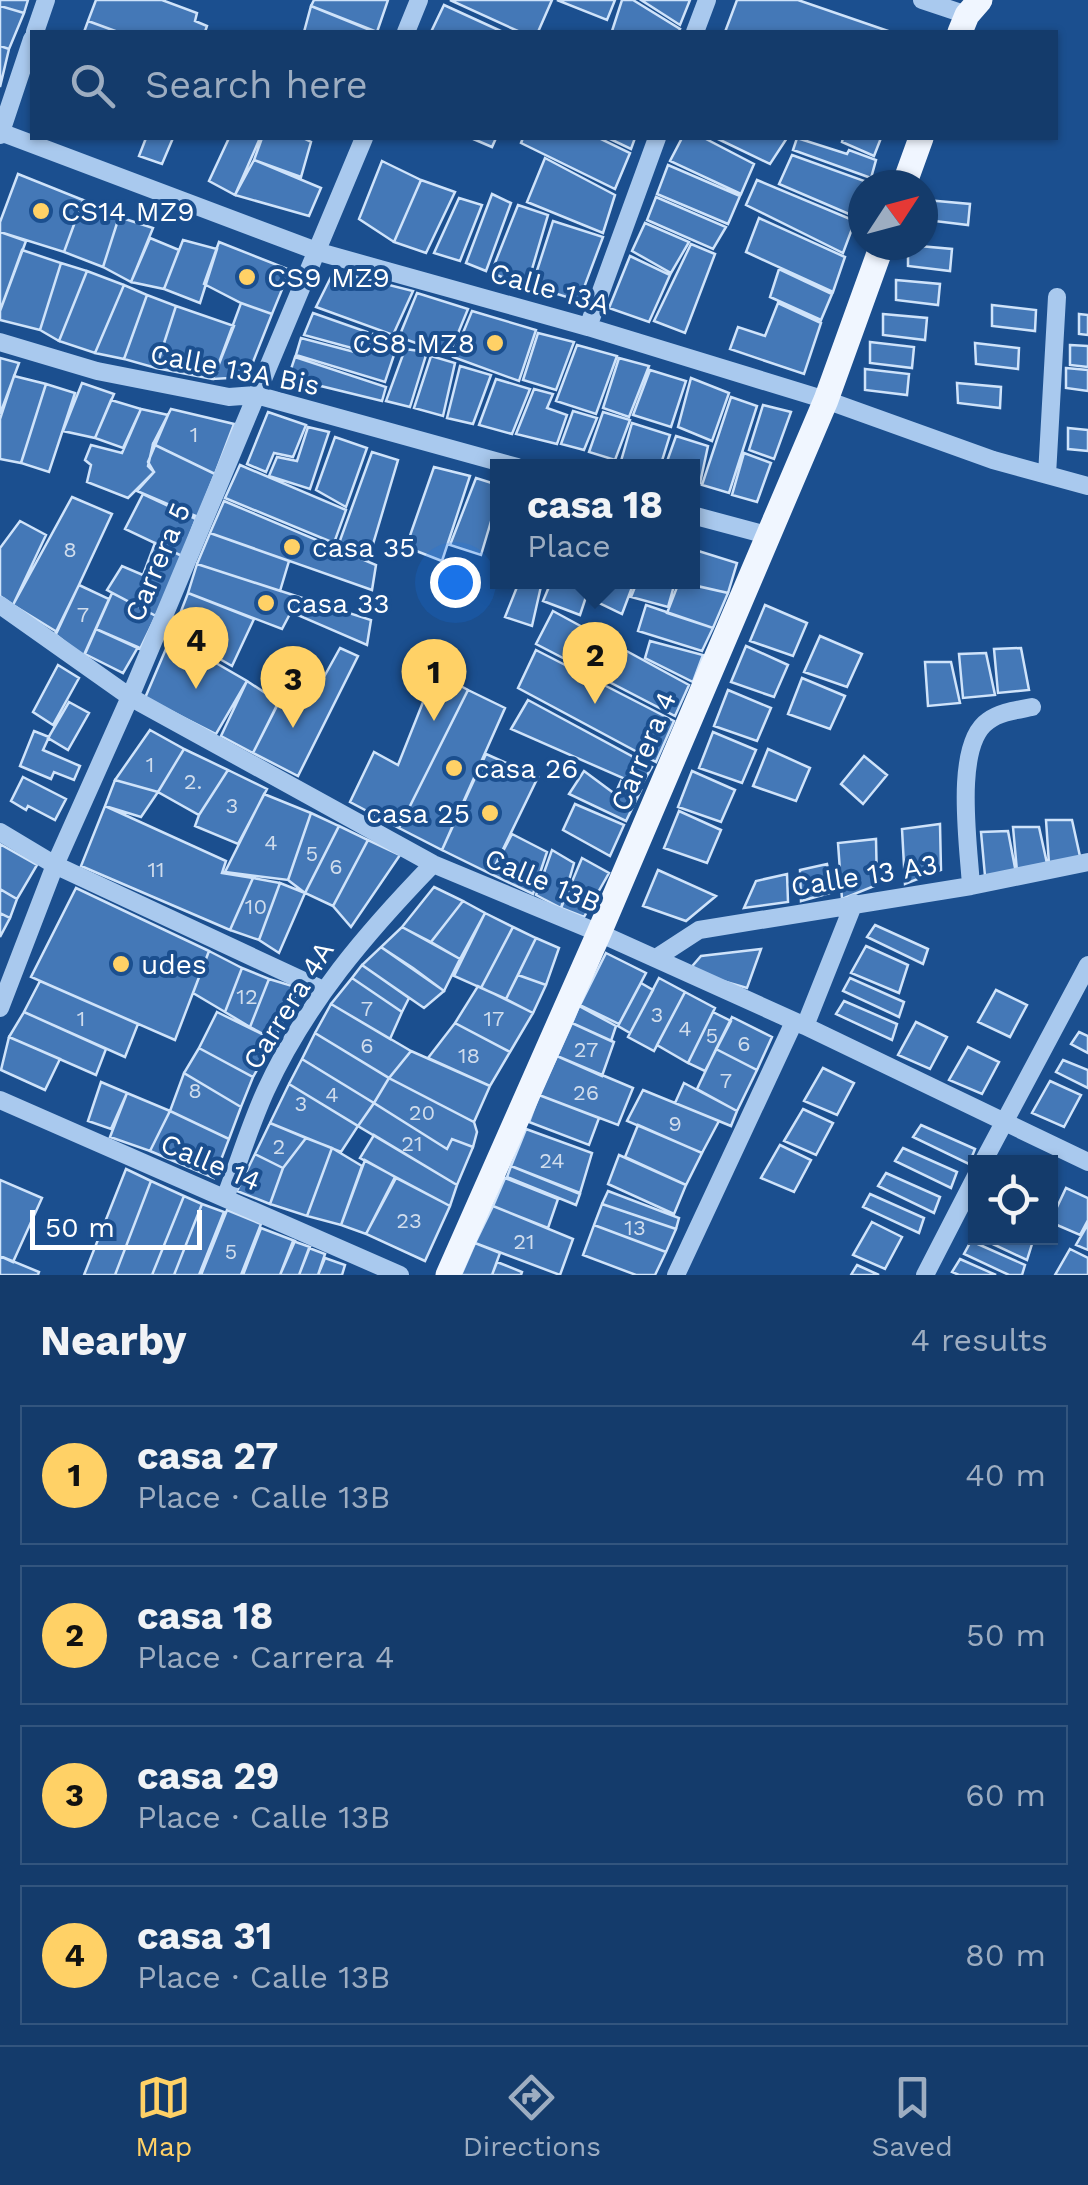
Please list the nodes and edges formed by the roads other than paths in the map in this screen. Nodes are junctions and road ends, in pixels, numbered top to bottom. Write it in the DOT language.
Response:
graph roads {
  1 [pos="46,0"];
  2 [pos="419,0"];
  3 [pos="707,0"];
  4 [pos="922,0"];
  5 [pos="968,12"];
  6 [pos="36,30"];
  7 [pos="407,30"];
  8 [pos="697,30"];
  9 [pos="30,47"];
  10 [pos="0,133"];
  11 [pos="363,140"];
  12 [pos="656,140"];
  13 [pos="920,140"];
  14 [pos="909,170"];
  15 [pos="318,252"];
  16 [pos="877,260"];
  17 [pos="1058,297"];
  18 [pos="588,327"];
  19 [pos="0,342"];
  20 [pos="256,395"];
  21 [pos="826,400"];
  22 [pos="491,459"];
  23 [pos="1047,474"];
  24 [pos="1088,486"];
  25 [pos="700,517"];
  26 [pos="767,535"];
  27 [pos="0,605"];
  28 [pos="130,697"];
  29 [pos="1032,707"];
  30 [pos="0,832"];
  31 [pos="1088,862"];
  32 [pos="433,864"];
  33 [pos="55,866"];
  34 [pos="971,886"];
  35 [pos="854,903"];
  36 [pos="599,933"];
  37 [pos="656,958"];
  38 [pos="1088,964"];
  39 [pos="323,990"];
  40 [pos="0,1008"];
  41 [pos="799,1024"];
  42 [pos="0,1100"];
  43 [pos="1004,1122"];
  44 [pos="987,1155"];
  45 [pos="1088,1162"];
  46 [pos="968,1192"];
  47 [pos="225,1198"];
  48 [pos="400,1275"];
  49 [pos="448,1275"];
  50 [pos="676,1275"];
  51 [pos="925,1275"];
  1 -- 6 [label="street"];
  2 -- 7 [label="street"];
  3 -- 8 [label="street"];
  4 -- 5 [label="street"];
  9 -- 10 [label="street"];
  10 -- 15 [label="street, Calle 13A"];
  11 -- 15 [label="street, Carrera 5"];
  12 -- 18 [label="street"];
  13 -- 14 [label="main road"];
  15 -- 18 [label="street, Calle 13A"];
  15 -- 20 [label="street, Carrera 5"];
  16 -- 21 [label="main road, Carrera 4"];
  17 -- 23 [label="street"];
  18 -- 21 [label="street, Calle 13A"];
  19 -- 20 [label="street, Calle 13A Bis"];
  20 -- 22 [label="street, Calle 13A Bis"];
  20 -- 28 [label="street, Carrera 5"];
  21 -- 23 [label="street, Calle 13A"];
  21 -- 26 [label="main road, Carrera 4"];
  23 -- 24 [label="street, Calle 13A"];
  25 -- 26 [label="street"];
  26 -- 36 [label="main road, Carrera 4"];
  27 -- 28 [label="street, Calle 13B"];
  28 -- 32 [label="street, Calle 13B"];
  28 -- 33 [label="street, Carrera 5"];
  29 -- 34 [label="street"];
  30 -- 33 [label="street"];
  31 -- 34 [label="street, Calle 13 A3"];
  32 -- 36 [label="street, Calle 13B"];
  32 -- 39 [label="street, Carrera 4A"];
  33 -- 39 [label="street"];
  33 -- 40 [label="street, Carrera 5"];
  34 -- 35 [label="street, Calle 13 A3"];
  35 -- 37 [label="street, Calle 13 A3"];
  35 -- 41 [label="street"];
  36 -- 37 [label="street, Calle 13B"];
  36 -- 49 [label="main road, Carrera 4"];
  37 -- 41 [label="street, Calle 13B"];
  38 -- 43 [label="street"];
  39 -- 47 [label="street, Carrera 4A"];
  41 -- 43 [label="street, Calle 13B"];
  41 -- 50 [label="street"];
  42 -- 47 [label="street, Calle 14"];
  43 -- 44 [label="street"];
  43 -- 45 [label="street, Calle 13B"];
  46 -- 51 [label="street"];
  47 -- 48 [label="street, Calle 14"];
}
